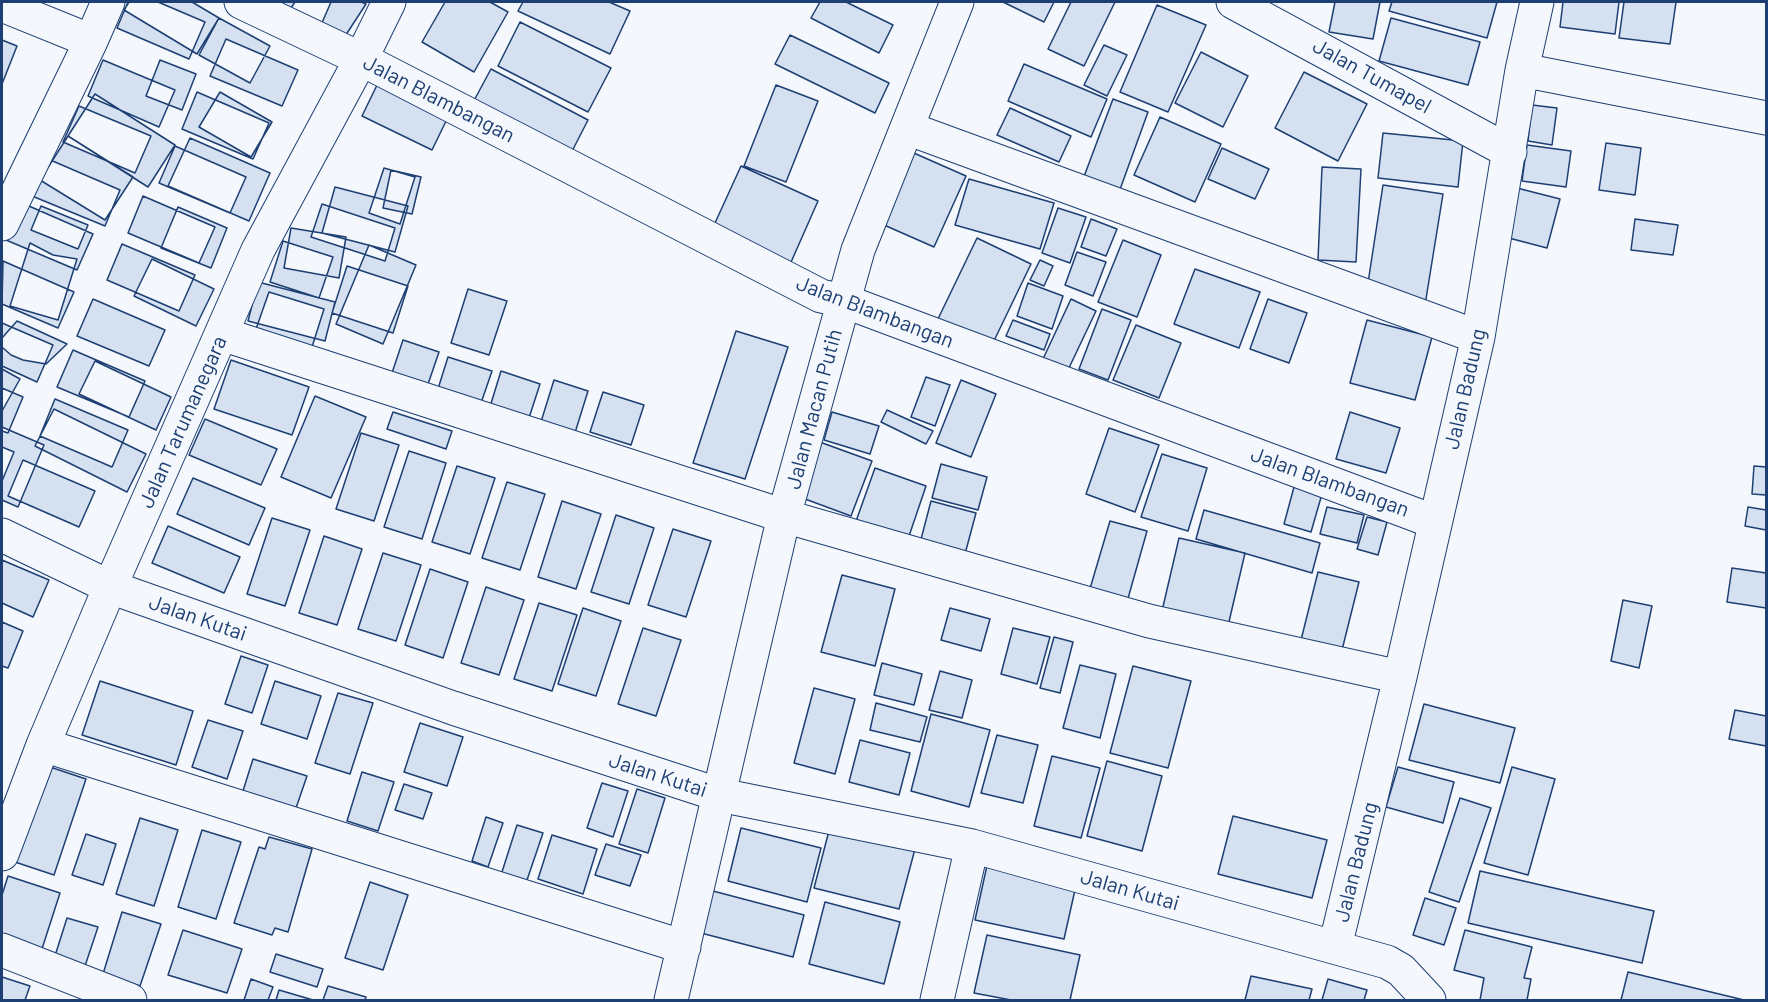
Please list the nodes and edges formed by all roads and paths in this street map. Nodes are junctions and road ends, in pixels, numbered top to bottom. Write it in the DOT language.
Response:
graph roads {
  1 [pos="108,2"];
  2 [pos="241,2"];
  3 [pos="389,2"];
  4 [pos="957,2"];
  5 [pos="1233,2"];
  6 [pos="1537,2"];
  7 [pos="2,5"];
  8 [pos="91,41"];
  9 [pos="361,59"];
  10 [pos="1522,70"];
  11 [pos="1767,118"];
  12 [pos="907,128"];
  13 [pos="1510,152"];
  14 [pos="2,224"];
  15 [pos="844,301"];
  16 [pos="222,334"];
  17 [pos="1478,337"];
  18 [pos="784,516"];
  19 [pos="1435,522"];
  20 [pos="2,535"];
  21 [pos="110,587"];
  22 [pos="1400,677"];
  23 [pos="43,746"];
  24 [pos="720,795"];
  25 [pos="972,846"];
  26 [pos="2,854"];
  27 [pos="684,947"];
  28 [pos="1335,948"];
  29 [pos="2,950"];
  30 [pos="129,1000"];
  31 [pos="671,1000"];
  32 [pos="937,1000"];
  33 [pos="1429,1000"];
  1 -- 8 [label="street"];
  2 -- 9 [label="street, Jalan Blambangan"];
  3 -- 9 [label="street, Jalan Tarumanegara"];
  4 -- 12 [label="street, Jalan Macan Putih"];
  5 -- 13 [label="street, Jalan Tumapel"];
  6 -- 10 [label="street, Jalan Badung"];
  7 -- 8 [label="street"];
  8 -- 14 [label="street"];
  9 -- 15 [label="street, Jalan Blambangan"];
  9 -- 16 [label="street, Jalan Tarumanegara"];
  10 -- 11 [label="street"];
  10 -- 13 [label="street, Jalan Badung"];
  12 -- 15 [label="street, Jalan Macan Putih"];
  12 -- 17 [label="street"];
  13 -- 17 [label="street, Jalan Badung"];
  15 -- 18 [label="street, Jalan Macan Putih"];
  15 -- 19 [label="street, Jalan Blambangan"];
  16 -- 18 [label="street"];
  16 -- 21 [label="street, Jalan Tarumanegara"];
  17 -- 19 [label="street, Jalan Badung"];
  18 -- 22 [label="street"];
  18 -- 24 [label="street, Jalan Macan Putih"];
  19 -- 22 [label="street, Jalan Badung"];
  20 -- 21 [label="street, Jalan Kutai"];
  21 -- 23 [label="street, Jalan Tarumanegara"];
  21 -- 24 [label="street, Jalan Kutai"];
  22 -- 28 [label="street, Jalan Badung"];
  23 -- 26 [label="street, Jalan Tarumanegara"];
  23 -- 27 [label="street"];
  24 -- 25 [label="street, Jalan Kutai"];
  24 -- 27 [label="street, Jalan Macan Putih"];
  25 -- 28 [label="street, Jalan Kutai"];
  25 -- 32 [label="street"];
  27 -- 31 [label="street, Jalan Macan Putih"];
  28 -- 33 [label="street, Jalan Kutai"];
  29 -- 30 [label="street"];
}
